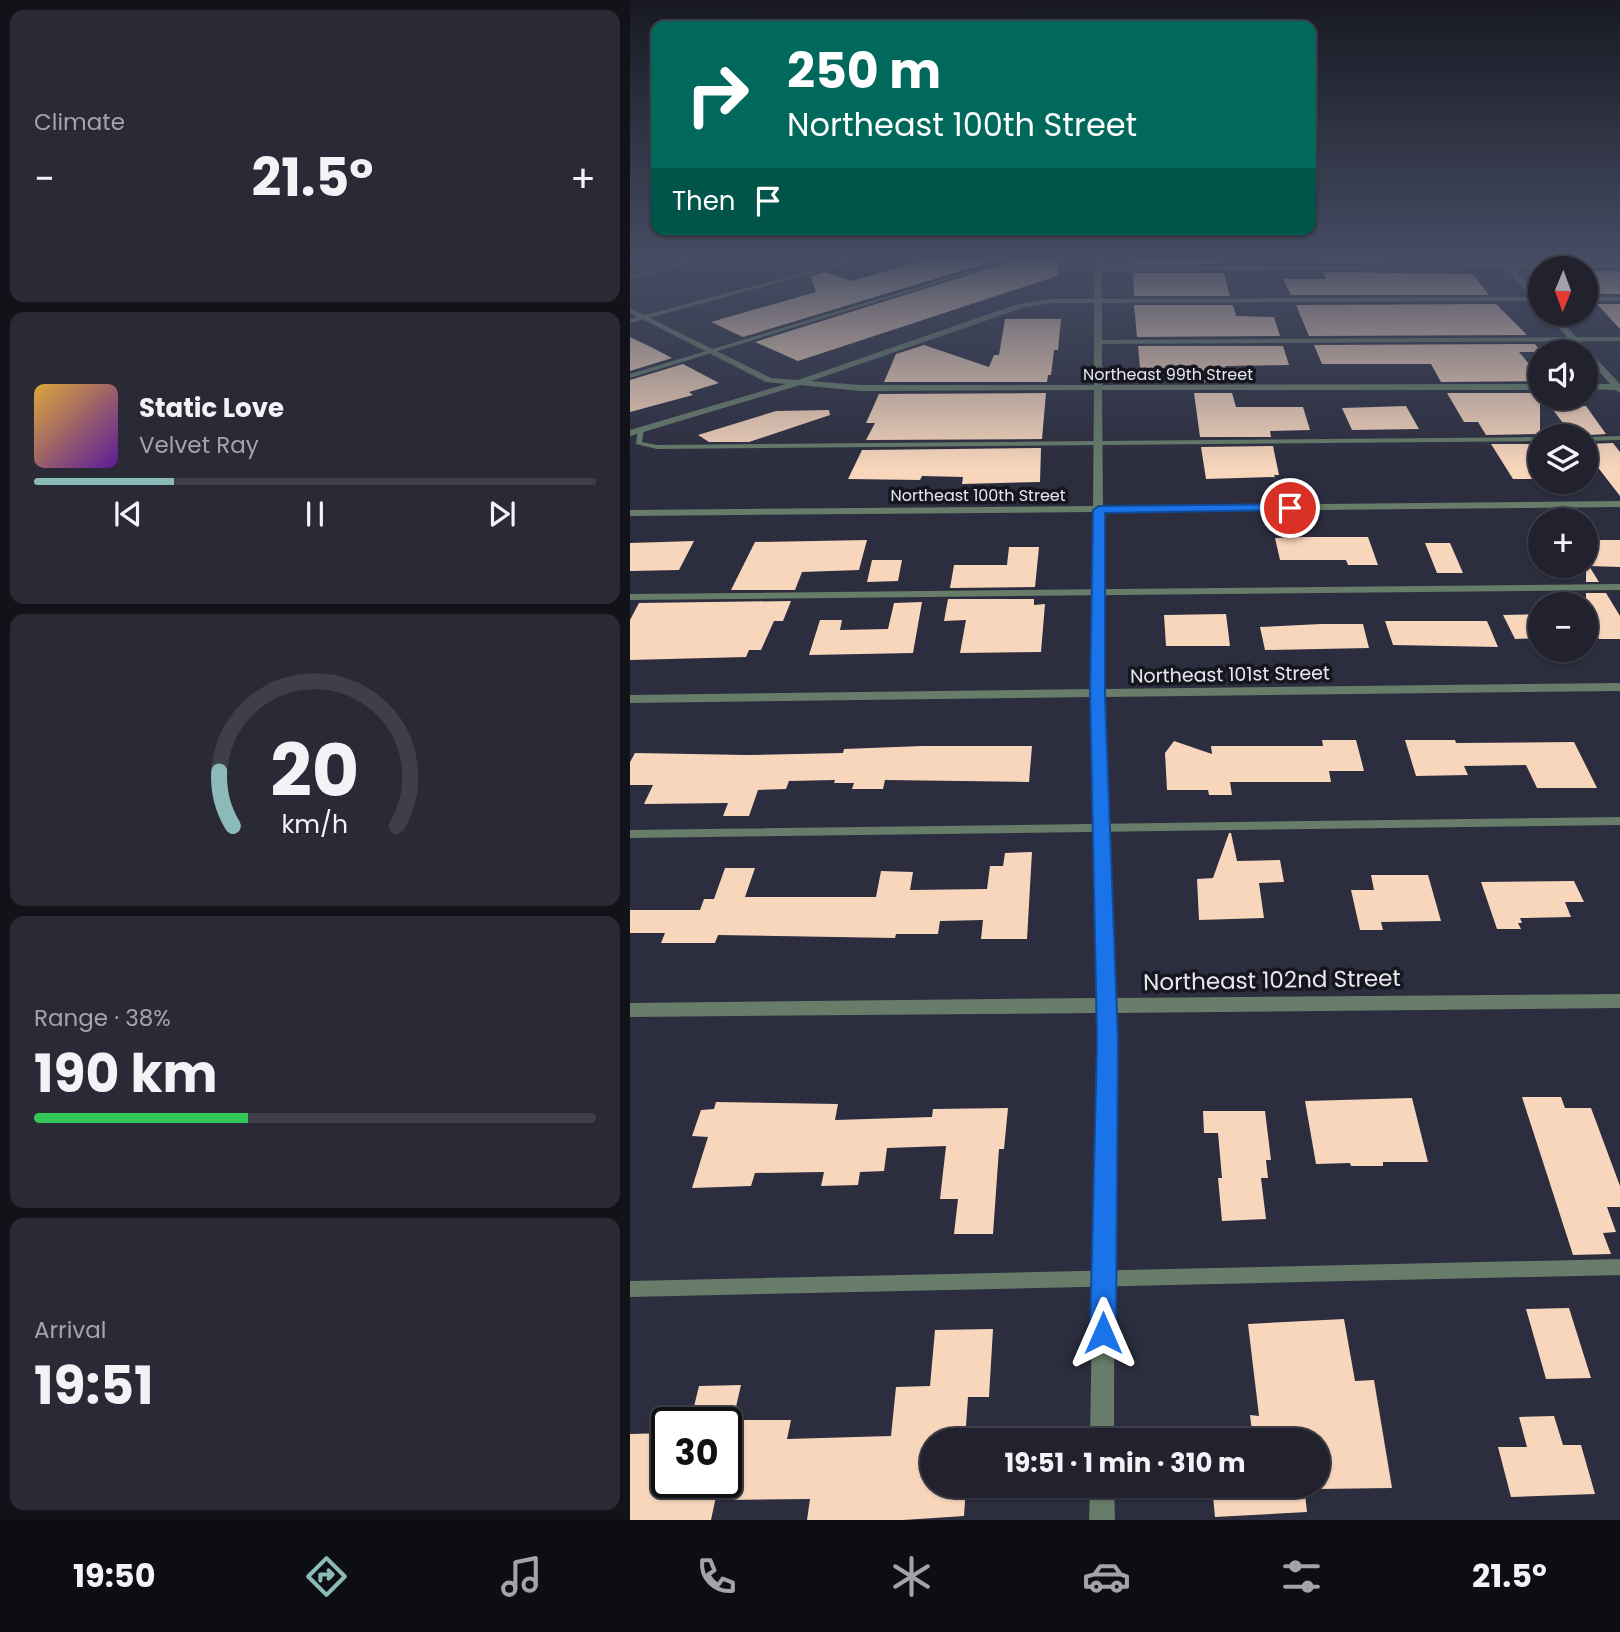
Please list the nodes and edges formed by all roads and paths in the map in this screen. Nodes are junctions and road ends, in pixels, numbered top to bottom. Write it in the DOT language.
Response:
graph roads {
  1 [pos="664,328"];
  2 [pos="787,328"];
  3 [pos="957,328"];
  4 [pos="1098,328"];
  5 [pos="1564,328"];
  6 [pos="1574,339"];
  7 [pos="1620,339"];
  8 [pos="1098,342"];
  9 [pos="711,351"];
  10 [pos="1598,366"];
  11 [pos="630,376"];
  12 [pos="795,384"];
  13 [pos="1528,387"];
  14 [pos="1598,387"];
  15 [pos="1098,388"];
  16 [pos="1619,388"];
  17 [pos="642,429"];
  18 [pos="630,433"];
  19 [pos="1620,438"];
  20 [pos="1528,439"];
  21 [pos="1598,439"];
  22 [pos="1099,442"];
  23 [pos="1620,504"];
  24 [pos="1099,510"];
  25 [pos="630,513"];
  26 [pos="1620,587"];
  27 [pos="1098,592"];
  28 [pos="630,597"];
  29 [pos="1620,687"];
  30 [pos="1098,695"];
  31 [pos="630,699"];
  32 [pos="1620,821"];
  33 [pos="1102,828"];
  34 [pos="630,834"];
  35 [pos="1620,1001"];
  36 [pos="1107,1006"];
  37 [pos="630,1010"];
  38 [pos="1620,1267"];
  39 [pos="1104,1279"];
  40 [pos="630,1289"];
  41 [pos="1102,1428"];
  42 [pos="1102,1498"];
  43 [pos="1102,1520"];
  1 -- 9 [label="street"];
  2 -- 9 [label="lane"];
  3 -- 12 [label="street"];
  4 -- 8 [label="street"];
  5 -- 6 [label="street"];
  6 -- 7 [label="lane"];
  6 -- 8 [label="lane"];
  8 -- 15 [label="street"];
  9 -- 11 [label="lane"];
  9 -- 12 [label="street"];
  10 -- 16 [label="street"];
  12 -- 15 [label="street, Northeast 99th Street"];
  12 -- 17 [label="street"];
  13 -- 15 [label="street, Northeast 99th Street"];
  14 -- 16 [label="street"];
  15 -- 22 [label="street"];
  17 -- 18 [label="street"];
  17 -- 22 [label="lane"];
  19 -- 21 [label="lane"];
  20 -- 22 [label="lane"];
  22 -- 24 [label="street"];
  23 -- 24 [label="street, Northeast 100th Street"];
  24 -- 25 [label="street, Northeast 100th Street"];
  24 -- 27 [label="street"];
  26 -- 27 [label="lane"];
  27 -- 28 [label="lane"];
  27 -- 30 [label="street"];
  29 -- 30 [label="street, Northeast 101st Street"];
  30 -- 31 [label="street, Northeast 101st Street"];
  30 -- 33 [label="street"];
  32 -- 33 [label="lane"];
  33 -- 34 [label="lane"];
  33 -- 36 [label="street"];
  35 -- 36 [label="street, Northeast 102nd Street"];
  36 -- 37 [label="street, Northeast 102nd Street"];
  36 -- 39 [label="street"];
  38 -- 39 [label="lane"];
  39 -- 40 [label="lane"];
  39 -- 41 [label="street"];
  42 -- 43 [label="street"];
}
